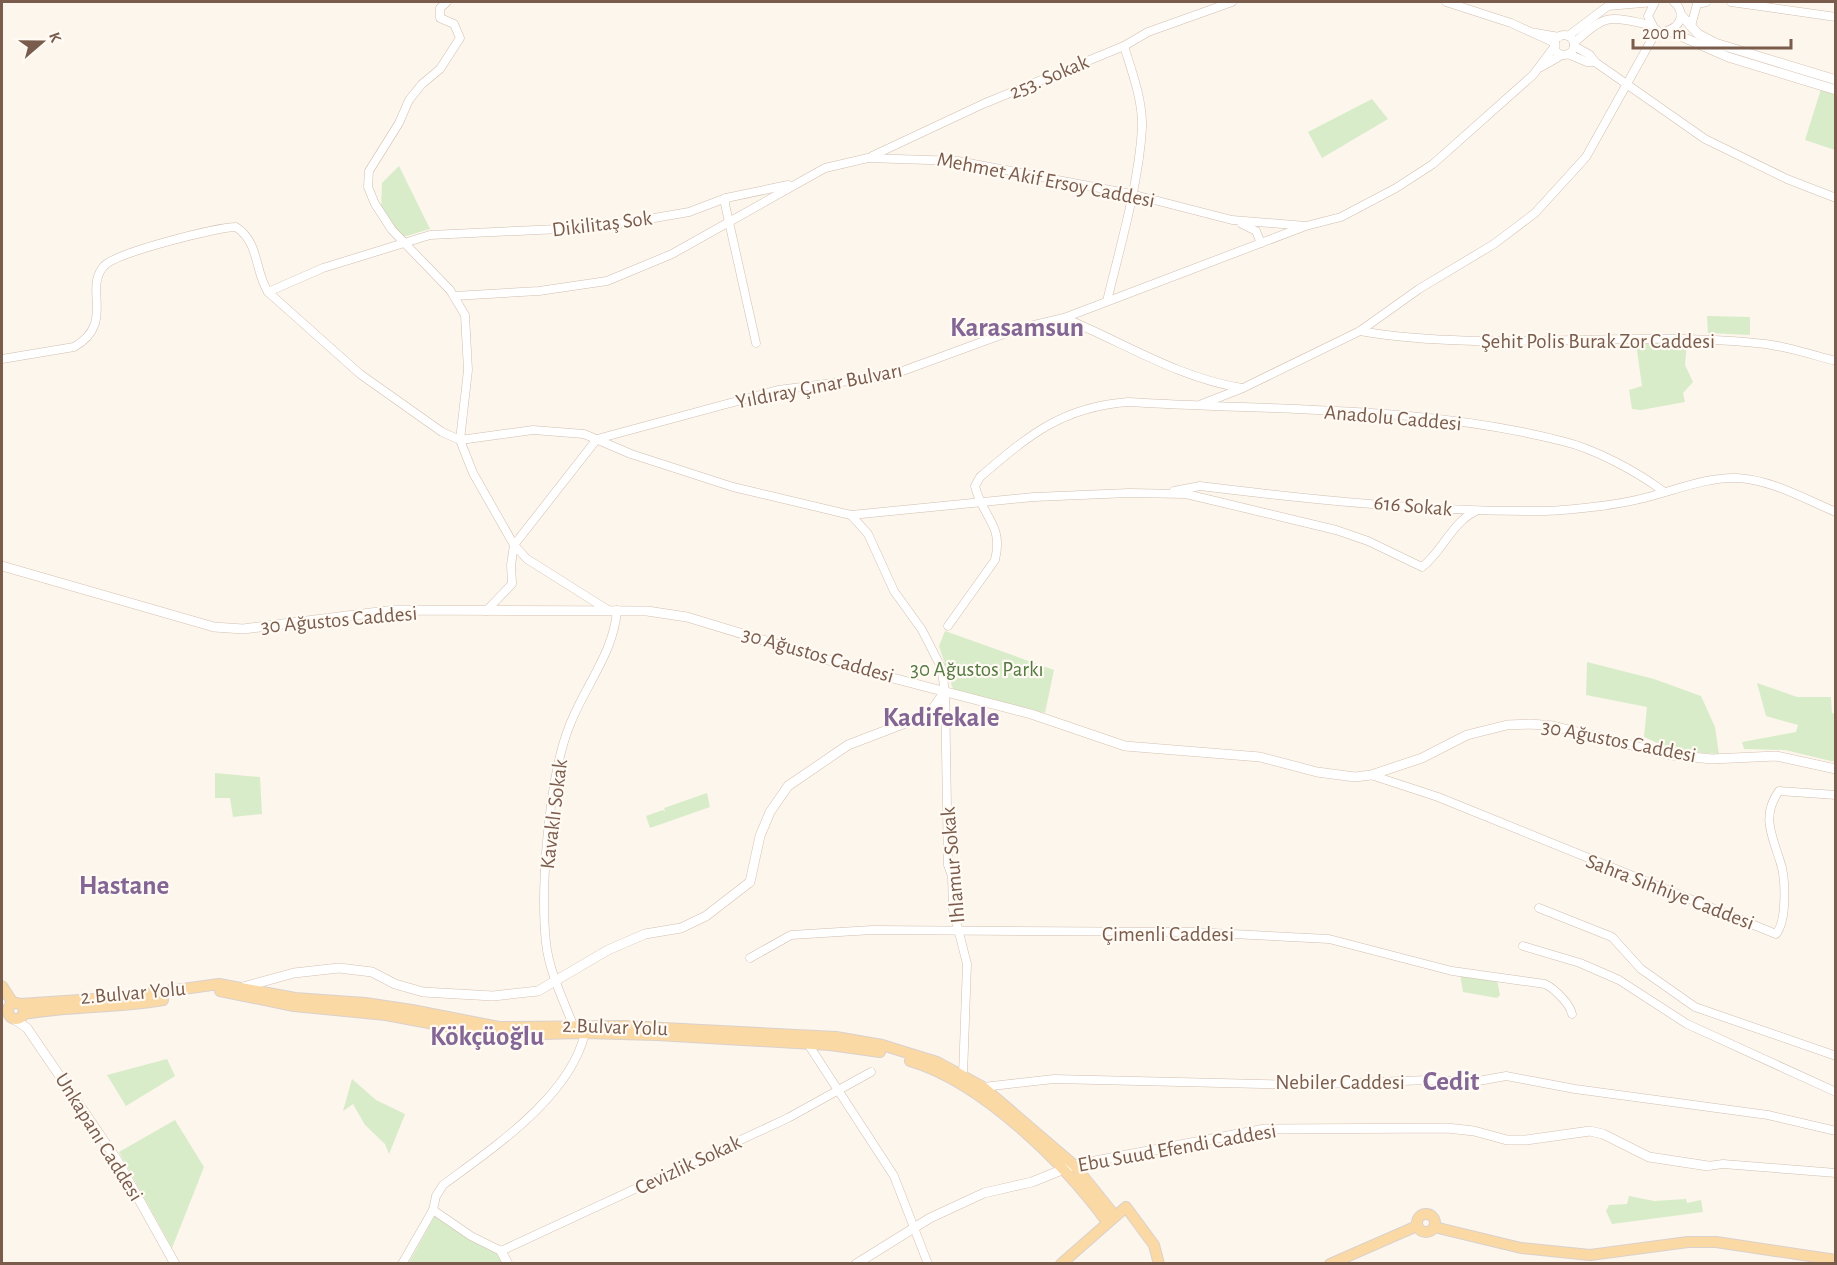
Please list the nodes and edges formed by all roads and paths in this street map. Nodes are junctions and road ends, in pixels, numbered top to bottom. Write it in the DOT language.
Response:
graph roads {
  1 [pos="447,2"];
  2 [pos="1232,2"];
  3 [pos="1446,2"];
  4 [pos="1655,2"];
  5 [pos="1674,2"];
  6 [pos="1706,2"];
  7 [pos="1731,2"];
  8 [pos="1681,15"];
  9 [pos="1836,17"];
  10 [pos="1690,26"];
  11 [pos="1654,28"];
  12 [pos="1669,31"];
  13 [pos="1559,40"];
  14 [pos="1574,45"];
  15 [pos="1124,46"];
  16 [pos="1565,54"];
  17 [pos="1595,62"];
  18 [pos="1541,67"];
  19 [pos="1836,80"];
  20 [pos="1625,83"];
  21 [pos="1836,90"];
  22 [pos="868,158"];
  23 [pos="797,183"];
  24 [pos="1131,194"];
  25 [pos="726,198"];
  26 [pos="1836,198"];
  27 [pos="1232,220"];
  28 [pos="731,222"];
  29 [pos="1266,224"];
  30 [pos="1306,226"];
  31 [pos="1274,239"];
  32 [pos="403,242"];
  33 [pos="1261,243"];
  34 [pos="268,292"];
  35 [pos="454,296"];
  36 [pos="1107,301"];
  37 [pos="1064,318"];
  38 [pos="1360,331"];
  39 [pos="756,343"];
  40 [pos="2,359"];
  41 [pos="1836,361"];
  42 [pos="1243,388"];
  43 [pos="1198,406"];
  44 [pos="460,440"];
  45 [pos="597,440"];
  46 [pos="1663,491"];
  47 [pos="1162,493"];
  48 [pos="978,503"];
  49 [pos="1476,511"];
  50 [pos="1836,512"];
  51 [pos="851,515"];
  52 [pos="514,546"];
  53 [pos="2,566"];
  54 [pos="613,610"];
  55 [pos="485,612"];
  56 [pos="948,626"];
  57 [pos="945,691"];
  58 [pos="1836,769"];
  59 [pos="1371,775"];
  60 [pos="1836,795"];
  61 [pos="1539,908"];
  62 [pos="958,932"];
  63 [pos="1523,946"];
  64 [pos="750,958"];
  65 [pos="556,981"];
  66 [pos="2,987"];
  67 [pos="243,987"];
  68 [pos="347,1007"];
  69 [pos="15,1011"];
  70 [pos="1572,1014"];
  71 [pos="573,1025"];
  72 [pos="585,1033"];
  73 [pos="808,1044"];
  74 [pos="1836,1056"];
  75 [pos="872,1072"];
  76 [pos="963,1075"];
  77 [pos="983,1087"];
  78 [pos="839,1092"];
  79 [pos="1836,1092"];
  80 [pos="1836,1131"];
  81 [pos="1708,1166"];
  82 [pos="1069,1167"];
  83 [pos="1836,1173"];
  84 [pos="433,1210"];
  85 [pos="1111,1219"];
  86 [pos="1434,1224"];
  87 [pos="916,1226"];
  88 [pos="501,1251"];
  89 [pos="1836,1253"];
  90 [pos="1836,1260"];
  91 [pos="175,1263"];
  92 [pos="402,1263"];
  93 [pos="508,1263"];
  94 [pos="856,1263"];
  95 [pos="928,1263"];
  96 [pos="1062,1263"];
  97 [pos="1159,1263"];
  98 [pos="1330,1263"];
  1 -- 32 [label="street"];
  2 -- 15 [label="street, 253. Sokak"];
  3 -- 13 [label="street"];
  4 -- 11 [label="street"];
  4 -- 13 [label="street"];
  5 -- 8 [label="street"];
  6 -- 10 [label="street"];
  7 -- 9 [label="street"];
  8 -- 10 [label="main road"];
  8 -- 12 [label="street"];
  10 -- 19 [label="main road"];
  11 -- 12 [label="street"];
  11 -- 14 [label="street"];
  11 -- 20 [label="street"];
  12 -- 21 [label="main road"];
  13 -- 14 [label="street"];
  13 -- 16 [label="street"];
  13 -- 18 [label="street"];
  14 -- 16 [label="street"];
  14 -- 17 [label="street"];
  15 -- 22 [label="street, 253. Sokak"];
  15 -- 24 [label="street"];
  16 -- 17 [label="street"];
  16 -- 18 [label="street"];
  17 -- 20 [label="street"];
  18 -- 30 [label="street, Mehmet Akif Ersoy Caddesi"];
  20 -- 26 [label="street"];
  20 -- 38 [label="street"];
  22 -- 23 [label="street, Mehmet Akif Ersoy Caddesi"];
  22 -- 24 [label="street, Mehmet Akif Ersoy Caddesi"];
  23 -- 25 [label="street, Dikilitaş Sok"];
  23 -- 28 [label="street, Mehmet Akif Ersoy Caddesi"];
  24 -- 27 [label="street, Mehmet Akif Ersoy Caddesi"];
  24 -- 36 [label="street"];
  25 -- 28 [label="street"];
  25 -- 32 [label="street, Dikilitaş Sok"];
  27 -- 29 [label="street, Mehmet Akif Ersoy Caddesi"];
  27 -- 33 [label="street"];
  28 -- 35 [label="street, Mehmet Akif Ersoy Caddesi"];
  28 -- 39 [label="street"];
  29 -- 30 [label="street, Mehmet Akif Ersoy Caddesi"];
  29 -- 31 [label="street"];
  30 -- 31 [label="street, Yıldıray Çınar Bulvarı"];
  31 -- 33 [label="street, Yıldıray Çınar Bulvarı"];
  32 -- 34 [label="street, Dikilitaş Sok"];
  32 -- 35 [label="street"];
  33 -- 36 [label="street, Yıldıray Çınar Bulvarı"];
  34 -- 40 [label="street"];
  34 -- 44 [label="street"];
  35 -- 44 [label="street"];
  36 -- 37 [label="street, Yıldıray Çınar Bulvarı"];
  37 -- 42 [label="street"];
  37 -- 45 [label="street, Yıldıray Çınar Bulvarı"];
  38 -- 41 [label="street, Şehit Polis Burak Zor Caddesi"];
  38 -- 42 [label="street"];
  42 -- 43 [label="street"];
  43 -- 46 [label="street, Anadolu Caddesi"];
  43 -- 48 [label="street, Anadolu Caddesi"];
  44 -- 45 [label="street"];
  44 -- 52 [label="street"];
  45 -- 51 [label="street"];
  45 -- 52 [label="street"];
  46 -- 49 [label="street, 616 Sokak"];
  46 -- 50 [label="street"];
  47 -- 48 [label="street"];
  47 -- 49 [label="street, 616 Sokak"];
  47 -- 49 [label="street"];
  48 -- 51 [label="street"];
  48 -- 56 [label="street"];
  51 -- 57 [label="street, Ihlamur Sokak"];
  52 -- 54 [label="street"];
  52 -- 55 [label="street"];
  53 -- 55 [label="main road, 30 Ağustos Caddesi"];
  54 -- 55 [label="main road, 30 Ağustos Caddesi"];
  54 -- 57 [label="main road, 30 Ağustos Caddesi"];
  54 -- 65 [label="street, Kavaklı Sokak"];
  57 -- 59 [label="main road, 30 Ağustos Caddesi"];
  57 -- 62 [label="street, Ihlamur Sokak"];
  57 -- 65 [label="main road"];
  58 -- 59 [label="main road, 30 Ağustos Caddesi"];
  59 -- 60 [label="street, Sahra Sıhhiye Caddesi"];
  61 -- 74 [label="street"];
  62 -- 64 [label="street, Çimenli Caddesi"];
  62 -- 70 [label="street, Çimenli Caddesi"];
  62 -- 76 [label="street, Ihlamur Sokak"];
  63 -- 79 [label="street"];
  65 -- 67 [label="main road"];
  65 -- 71 [label="street, Kavaklı Sokak"];
  66 -- 69 [label="main road"];
  67 -- 68 [label="main road, 2.Bulvar Yolu"];
  67 -- 69 [label="main road, 2.Bulvar Yolu"];
  68 -- 69 [label="main road, 2.Bulvar Yolu"];
  68 -- 71 [label="main road, 2.Bulvar Yolu"];
  68 -- 72 [label="main road, 2.Bulvar Yolu"];
  69 -- 91 [label="main road, Unkapanı Caddesi"];
  71 -- 76 [label="main road, 2.Bulvar Yolu"];
  72 -- 73 [label="main road, 2.Bulvar Yolu"];
  72 -- 84 [label="street"];
  73 -- 78 [label="street"];
  73 -- 82 [label="main road, 2.Bulvar Yolu"];
  75 -- 78 [label="street, Cevizlik Sokak"];
  76 -- 77 [label="main road, 2.Bulvar Yolu"];
  77 -- 80 [label="street, Nebiler Caddesi"];
  77 -- 82 [label="main road, 2.Bulvar Yolu"];
  78 -- 87 [label="street"];
  78 -- 88 [label="street, Cevizlik Sokak"];
  81 -- 82 [label="main road, Ebu Suud Efendi Caddesi"];
  81 -- 83 [label="street, Ebu Suud Efendi Caddesi"];
  82 -- 85 [label="main road, 2.Bulvar Yolu"];
  82 -- 87 [label="main road, Ebu Suud Efendi Caddesi"];
  84 -- 88 [label="street"];
  84 -- 92 [label="street"];
  85 -- 96 [label="main road"];
  85 -- 97 [label="main road"];
  86 -- 89 [label="main road"];
  86 -- 90 [label="main road"];
  86 -- 98 [label="main road"];
  87 -- 94 [label="main road, Ebu Suud Efendi Caddesi"];
  87 -- 95 [label="street"];
  88 -- 93 [label="main road"];
}
